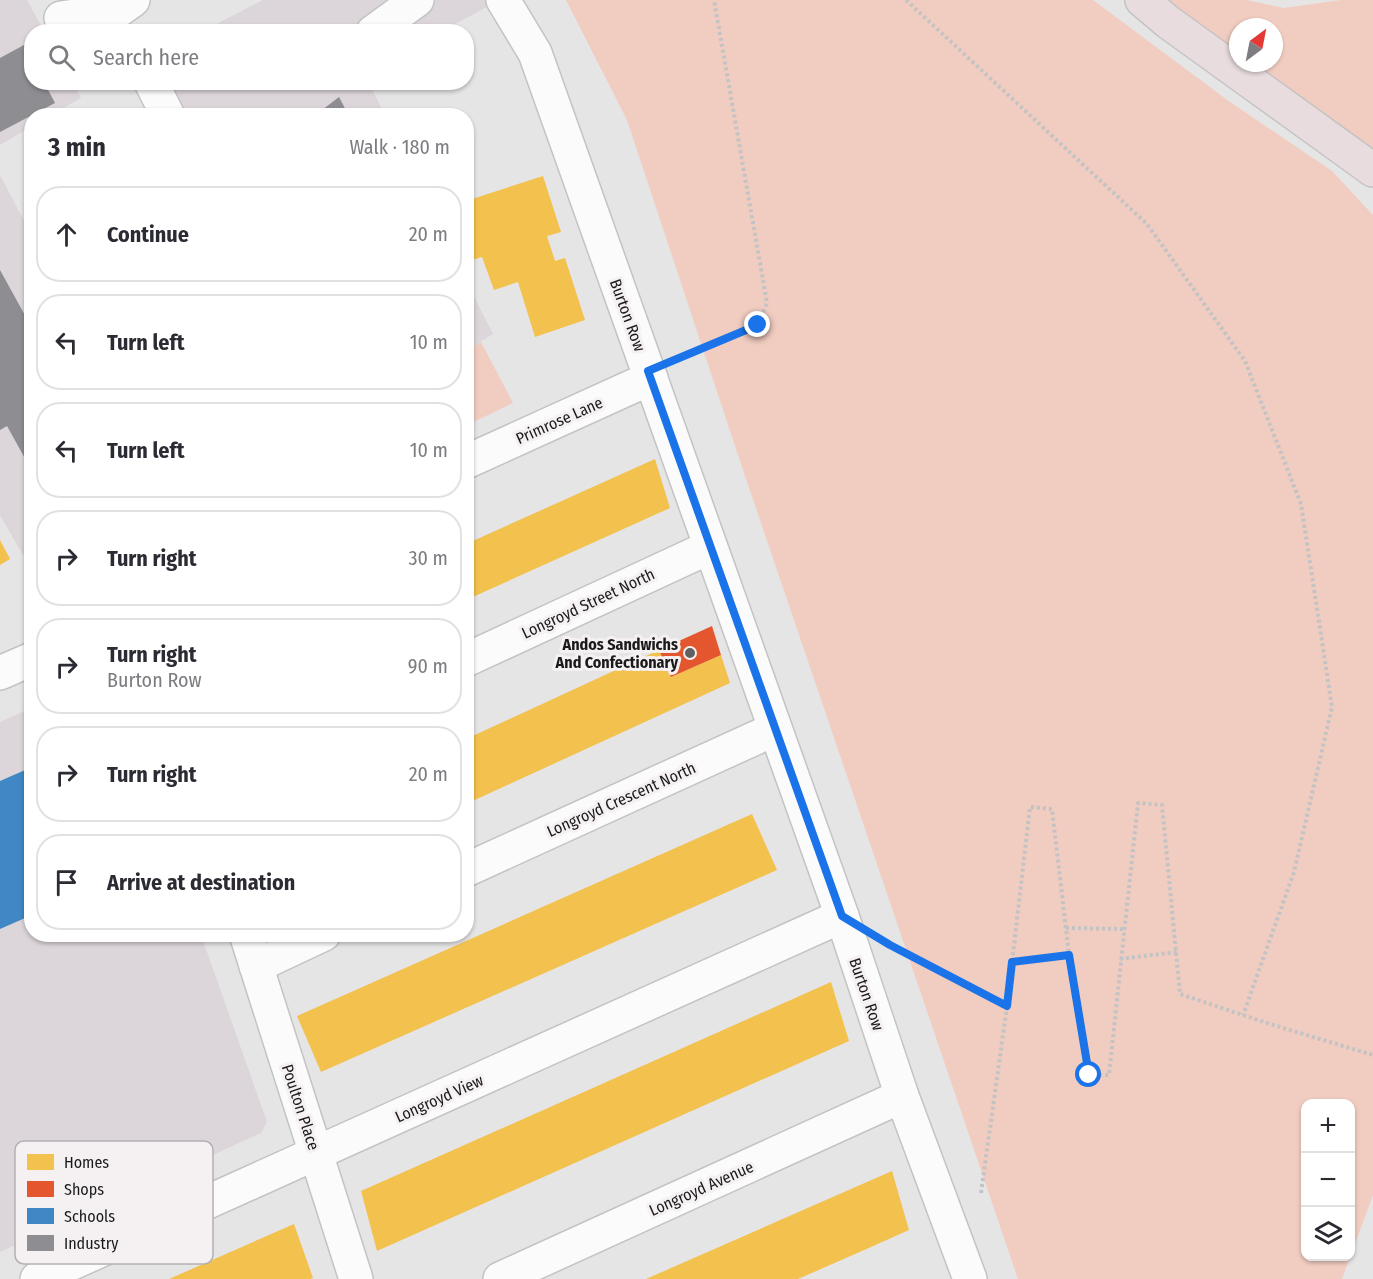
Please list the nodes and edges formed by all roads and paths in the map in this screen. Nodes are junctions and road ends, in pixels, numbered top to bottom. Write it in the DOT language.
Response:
graph roads {
  1 [pos="417,0"];
  2 [pos="503,0"];
  3 [pos="714,0"];
  4 [pos="906,0"];
  5 [pos="1142,0"];
  6 [pos="126,14"];
  7 [pos="61,18"];
  8 [pos="385,24"];
  9 [pos="155,90"];
  10 [pos="164,108"];
  11 [pos="1373,170"];
  12 [pos="649,374"];
  13 [pos="474,458"];
  14 [pos="710,547"];
  15 [pos="474,656"];
  16 [pos="24,662"];
  17 [pos="0,673"];
  18 [pos="775,729"];
  19 [pos="474,866"];
  20 [pos="842,916"];
  21 [pos="1066,928"];
  22 [pos="1125,929"];
  23 [pos="248,942"];
  24 [pos="307,942"];
  25 [pos="1177,952"];
  26 [pos="1069,955"];
  27 [pos="1120,959"];
  28 [pos="1012,962"];
  29 [pos="256,966"];
  30 [pos="1007,1006"];
  31 [pos="1243,1015"];
  32 [pos="1373,1055"];
  33 [pos="902,1096"];
  34 [pos="316,1153"];
  35 [pos="213,1200"];
  36 [pos="945,1207"];
  37 [pos="70,1264"];
  38 [pos="37,1279"];
  39 [pos="356,1279"];
  40 [pos="500,1279"];
  41 [pos="970,1279"];
  1 -- 8 [label="street"];
  2 -- 12 [label="street, Burton Row"];
  3 -- 12 [label="path"];
  4 -- 31 [label="path"];
  5 -- 11 [label="highway"];
  6 -- 7 [label="street"];
  9 -- 10 [label="street"];
  12 -- 13 [label="street, Primrose Lane"];
  12 -- 14 [label="street, Burton Row"];
  14 -- 15 [label="street, Longroyd Street North"];
  14 -- 18 [label="street, Burton Row"];
  16 -- 17 [label="street"];
  18 -- 19 [label="street, Longroyd Crescent North"];
  18 -- 20 [label="street, Burton Row"];
  20 -- 30 [label="path"];
  20 -- 33 [label="street, Burton Row"];
  20 -- 34 [label="street, Longroyd View"];
  21 -- 22 [label="path"];
  21 -- 26 [label="path"];
  21 -- 28 [label="path"];
  22 -- 25 [label="path"];
  22 -- 27 [label="path"];
  23 -- 29 [label="street, Poulton Place"];
  24 -- 29 [label="street"];
  25 -- 27 [label="path"];
  25 -- 31 [label="path"];
  26 -- 27 [label="path"];
  26 -- 28 [label="path"];
  28 -- 30 [label="path"];
  29 -- 34 [label="street, Poulton Place"];
  30 -- 36 [label="path"];
  31 -- 32 [label="path"];
  33 -- 36 [label="street, Burton Row"];
  33 -- 40 [label="street, Longroyd Avenue"];
  34 -- 35 [label="street, Longroyd View"];
  34 -- 39 [label="street, Poulton Place"];
  36 -- 41 [label="street, Burton Row"];
  37 -- 38 [label="street, Longroyd View"];
}
